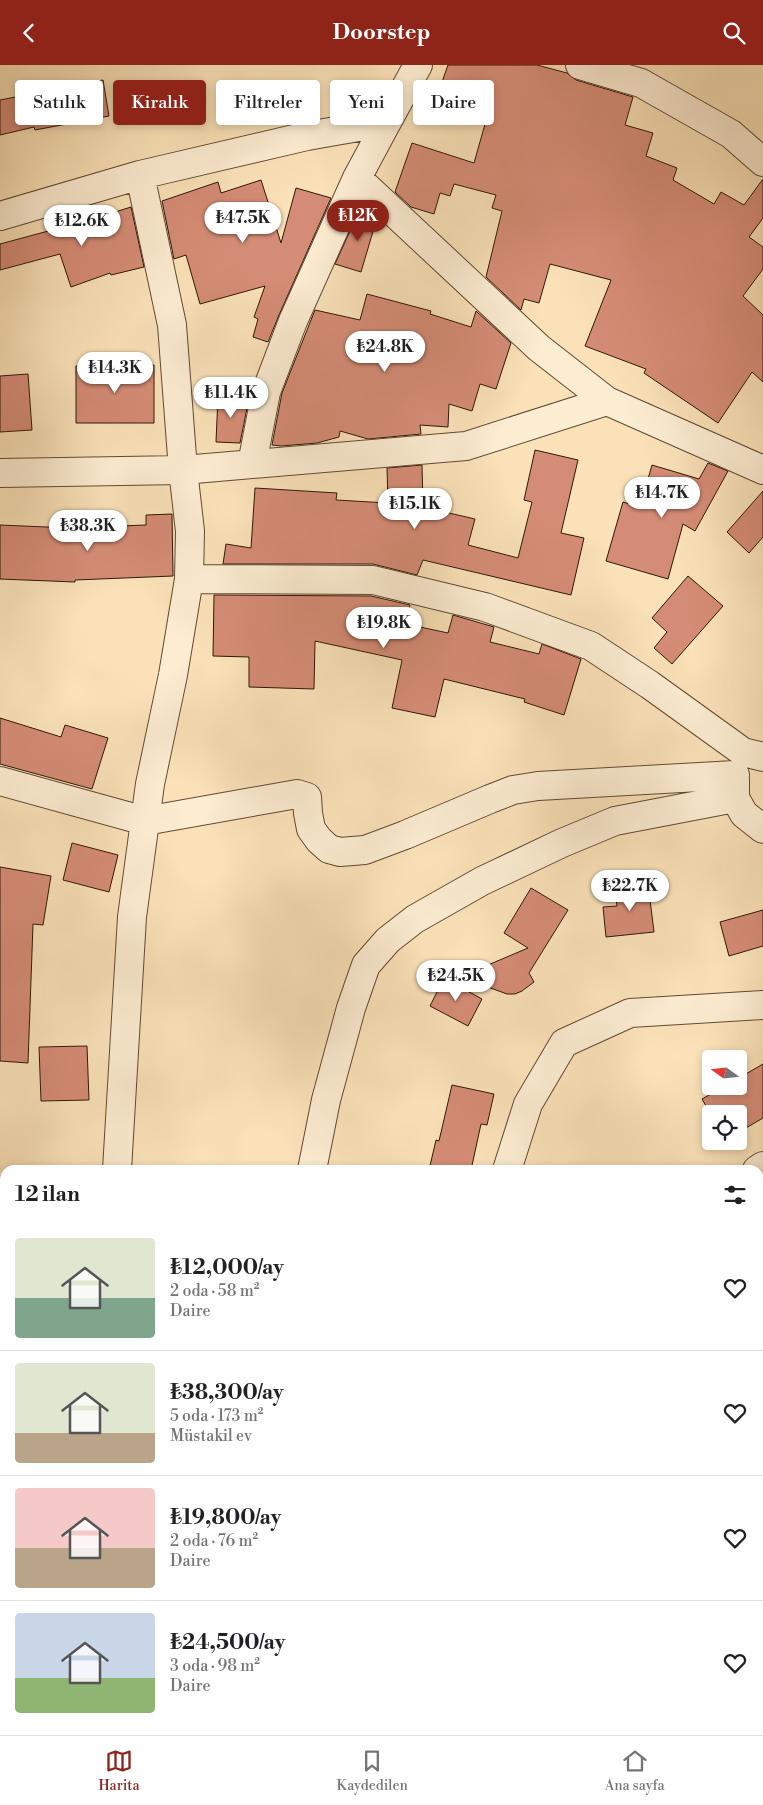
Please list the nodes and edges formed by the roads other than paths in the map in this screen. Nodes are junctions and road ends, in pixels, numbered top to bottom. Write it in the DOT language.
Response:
graph roads {
  1 [pos="418,65"];
  2 [pos="580,65"];
  3 [pos="403,93"];
  4 [pos="370,125"];
  5 [pos="385,125"];
  6 [pos="763,162"];
  7 [pos="140,175"];
  8 [pos="357,177"];
  9 [pos="0,216"];
  10 [pos="606,401"];
  11 [pos="252,464"];
  12 [pos="183,470"];
  13 [pos="763,470"];
  14 [pos="0,473"];
  15 [pos="189,579"];
  16 [pos="744,771"];
  17 [pos="0,781"];
  18 [pos="145,821"];
  19 [pos="763,829"];
  20 [pos="763,1005"];
  21 [pos="117,1165"];
  22 [pos="313,1165"];
  23 [pos="509,1165"];
  1 -- 3 [label="street"];
  2 -- 6 [label="street"];
  4 -- 7 [label="street"];
  5 -- 8 [label="street"];
  7 -- 9 [label="street"];
  7 -- 12 [label="street"];
  8 -- 10 [label="street"];
  8 -- 11 [label="street"];
  10 -- 11 [label="street"];
  10 -- 13 [label="street"];
  11 -- 12 [label="street"];
  12 -- 14 [label="street"];
  12 -- 15 [label="street"];
  15 -- 16 [label="street"];
  15 -- 18 [label="street"];
  16 -- 18 [label="street"];
  16 -- 19 [label="street"];
  16 -- 22 [label="street"];
  17 -- 18 [label="street"];
  18 -- 21 [label="street"];
  20 -- 23 [label="street"];
}
